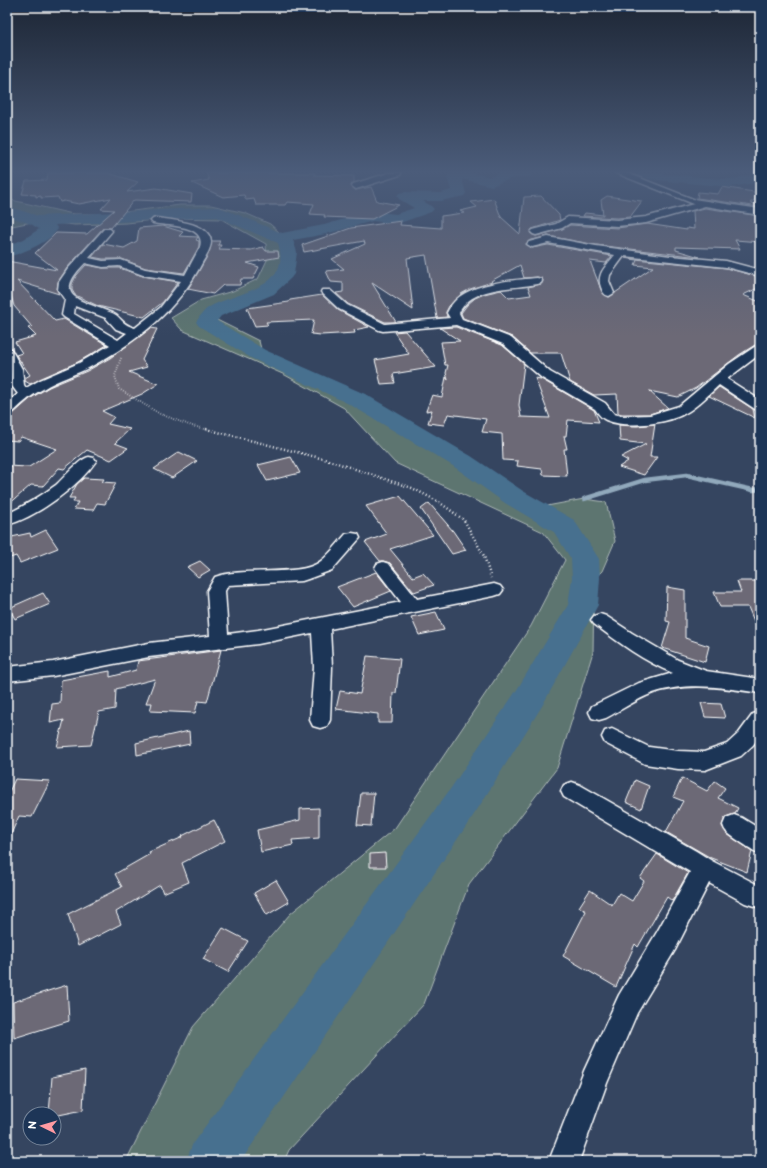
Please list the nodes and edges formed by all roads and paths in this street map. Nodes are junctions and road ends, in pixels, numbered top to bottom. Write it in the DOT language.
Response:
graph roads {
  1 [pos="192,228"];
  2 [pos="553,228"];
  3 [pos="108,231"];
  4 [pos="536,232"];
  5 [pos="532,244"];
  6 [pos="621,253"];
  7 [pos="84,258"];
  8 [pos="760,273"];
  9 [pos="188,279"];
  10 [pos="537,281"];
  11 [pos="326,292"];
  12 [pos="610,293"];
  13 [pos="70,300"];
  14 [pos="457,321"];
  15 [pos="134,333"];
  16 [pos="118,345"];
  17 [pos="760,349"];
  18 [pos="7,352"];
  19 [pos="718,379"];
  20 [pos="26,395"];
  21 [pos="760,406"];
  22 [pos="7,410"];
  23 [pos="90,461"];
  24 [pos="7,520"];
  25 [pos="352,538"];
  26 [pos="383,568"];
  27 [pos="494,590"];
  28 [pos="412,605"];
  29 [pos="600,620"];
  30 [pos="321,624"];
  31 [pos="218,641"];
  32 [pos="7,674"];
  33 [pos="704,678"];
  34 [pos="760,686"];
  35 [pos="599,712"];
  36 [pos="320,720"];
  37 [pos="760,720"];
  38 [pos="612,737"];
  39 [pos="572,791"];
  40 [pos="734,825"];
  41 [pos="760,844"];
  42 [pos="704,870"];
  43 [pos="760,897"];
  44 [pos="564,1161"];
  1 -- 9 [label="street"];
  2 -- 4 [label="street"];
  3 -- 7 [label="street"];
  5 -- 6 [label="street"];
  6 -- 8 [label="street"];
  6 -- 12 [label="street"];
  7 -- 9 [label="street"];
  7 -- 13 [label="street"];
  9 -- 15 [label="street"];
  10 -- 14 [label="street"];
  11 -- 14 [label="street"];
  13 -- 15 [label="street"];
  13 -- 16 [label="street"];
  14 -- 19 [label="street"];
  15 -- 16 [label="street"];
  15 -- 27 [label="path"];
  16 -- 20 [label="street"];
  17 -- 19 [label="street"];
  18 -- 20 [label="street"];
  19 -- 21 [label="street"];
  20 -- 22 [label="street"];
  23 -- 24 [label="street"];
  25 -- 31 [label="street"];
  26 -- 28 [label="street"];
  27 -- 28 [label="street"];
  28 -- 30 [label="street"];
  29 -- 33 [label="street"];
  30 -- 31 [label="street"];
  30 -- 36 [label="street"];
  31 -- 32 [label="street"];
  33 -- 34 [label="street"];
  33 -- 35 [label="street"];
  37 -- 38 [label="street"];
  39 -- 42 [label="street"];
  40 -- 41 [label="street"];
  42 -- 43 [label="street"];
  42 -- 44 [label="street"];
}
